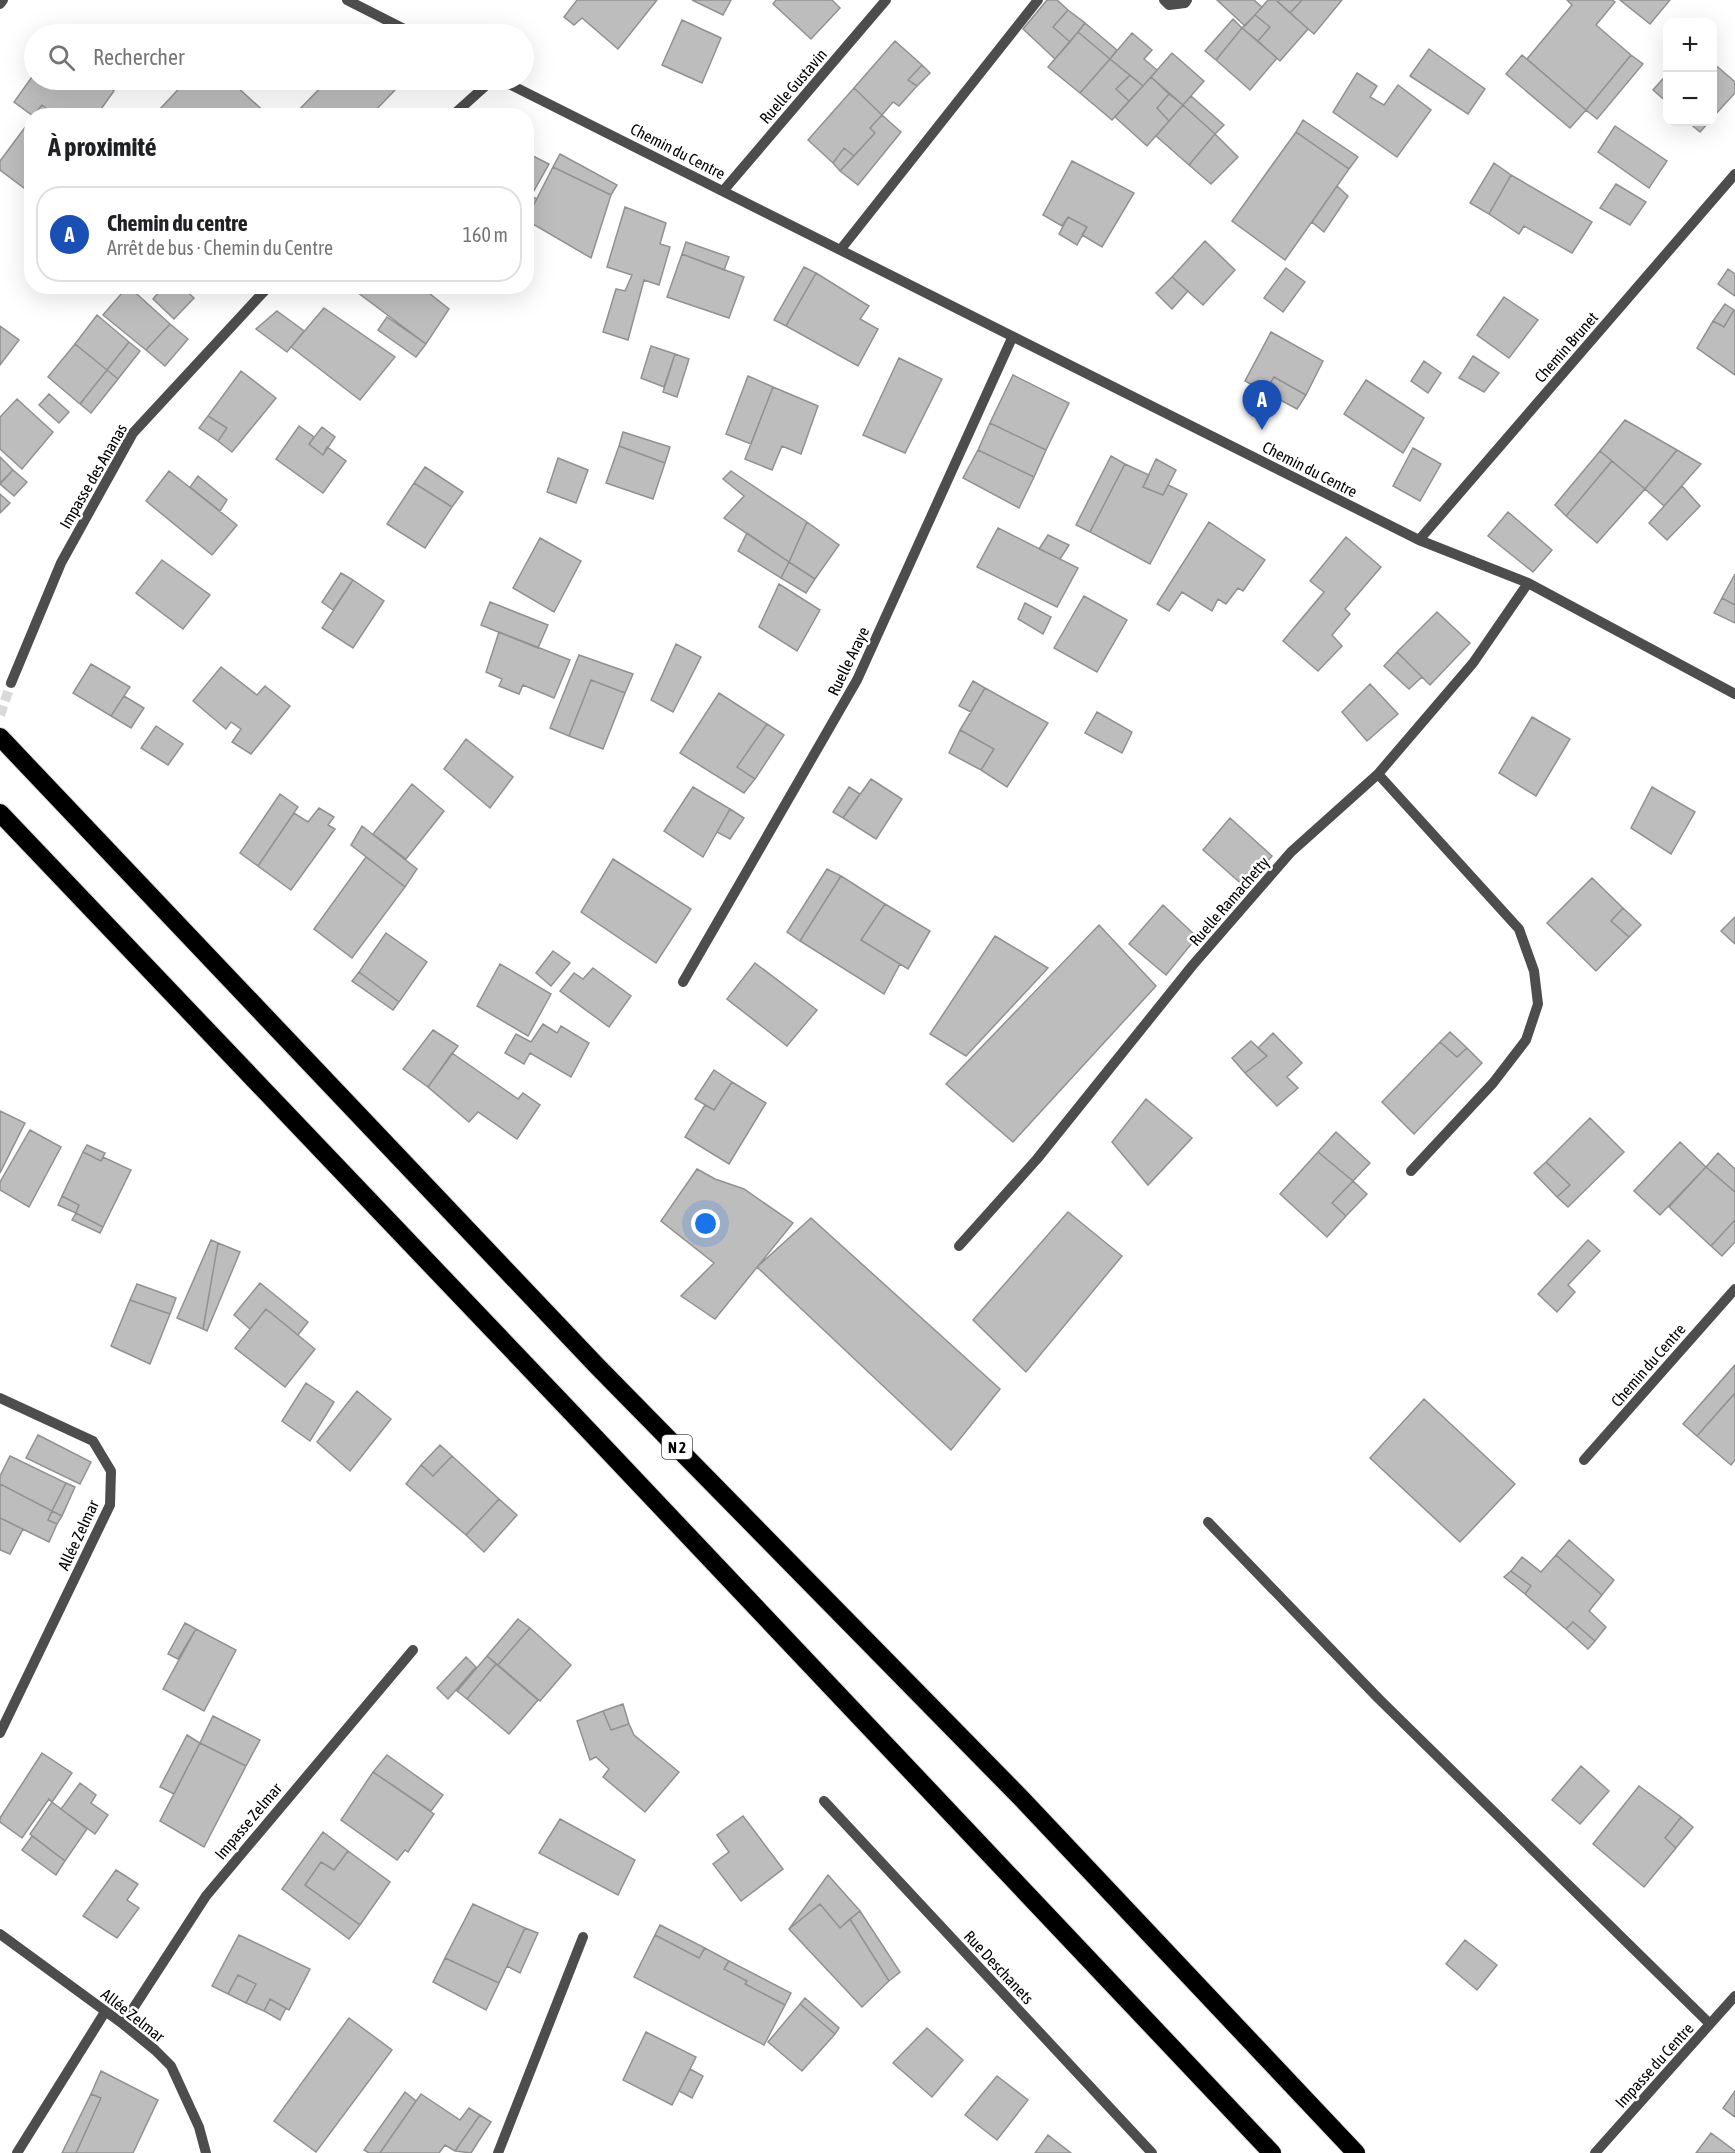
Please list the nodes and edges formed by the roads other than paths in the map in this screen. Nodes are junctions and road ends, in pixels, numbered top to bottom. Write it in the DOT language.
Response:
graph roads {
  1 [pos="3,0"];
  2 [pos="347,0"];
  3 [pos="886,0"];
  4 [pos="1038,0"];
  5 [pos="1164,0"];
  6 [pos="1187,0"];
  7 [pos="0,4"];
  8 [pos="394,24"];
  9 [pos="481,90"];
  10 [pos="521,90"];
  11 [pos="462,108"];
  12 [pos="1735,174"];
  13 [pos="723,190"];
  14 [pos="841,249"];
  15 [pos="262,294"];
  16 [pos="1012,338"];
  17 [pos="1419,540"];
  18 [pos="1528,583"];
  19 [pos="11,682"];
  20 [pos="1735,694"];
  21 [pos="0,737"];
  22 [pos="1378,774"];
  23 [pos="0,813"];
  24 [pos="683,982"];
  25 [pos="1411,1171"];
  26 [pos="959,1245"];
  27 [pos="1735,1289"];
  28 [pos="0,1398"];
  29 [pos="1584,1460"];
  30 [pos="1208,1522"];
  31 [pos="413,1650"];
  32 [pos="0,1733"];
  33 [pos="824,1801"];
  34 [pos="0,1934"];
  35 [pos="584,1937"];
  36 [pos="1733,2003"];
  37 [pos="105,2012"];
  38 [pos="1710,2024"];
  39 [pos="123,2025"];
  40 [pos="17,2153"];
  41 [pos="206,2153"];
  42 [pos="498,2153"];
  43 [pos="1152,2153"];
  44 [pos="1272,2153"];
  45 [pos="1356,2153"];
  46 [pos="1595,2153"];
  1 -- 7 [label="street"];
  2 -- 8 [label="street"];
  3 -- 13 [label="street, Ruelle Gustavin"];
  4 -- 14 [label="street"];
  5 -- 6 [label="street"];
  9 -- 11 [label="street"];
  10 -- 13 [label="street, Chemin du Centre"];
  12 -- 17 [label="street, Chemin Brunet"];
  13 -- 14 [label="street, Chemin du Centre"];
  14 -- 16 [label="street, Chemin du Centre"];
  15 -- 19 [label="street, Impasse des Ananas"];
  16 -- 17 [label="street, Chemin du Centre"];
  16 -- 24 [label="street, Ruelle Araye"];
  17 -- 18 [label="street, Chemin du Centre"];
  18 -- 20 [label="street, Chemin du Centre"];
  18 -- 22 [label="street, Ruelle Ramachetty"];
  21 -- 45 [label="highway, N 2"];
  22 -- 25 [label="street"];
  22 -- 26 [label="street, Ruelle Ramachetty"];
  23 -- 44 [label="highway"];
  27 -- 29 [label="street, Chemin du Centre"];
  28 -- 32 [label="street, Allée Zelmar"];
  30 -- 38 [label="street"];
  31 -- 39 [label="street, Impasse Zelmar"];
  33 -- 43 [label="street, Rue Deschanets"];
  34 -- 37 [label="street, Allée Zelmar"];
  35 -- 42 [label="street"];
  36 -- 38 [label="street, Impasse du Centre"];
  37 -- 39 [label="street, Allée Zelmar"];
  37 -- 40 [label="street"];
  38 -- 46 [label="street, Impasse du Centre"];
  39 -- 41 [label="street, Allée Zelmar"];
}
